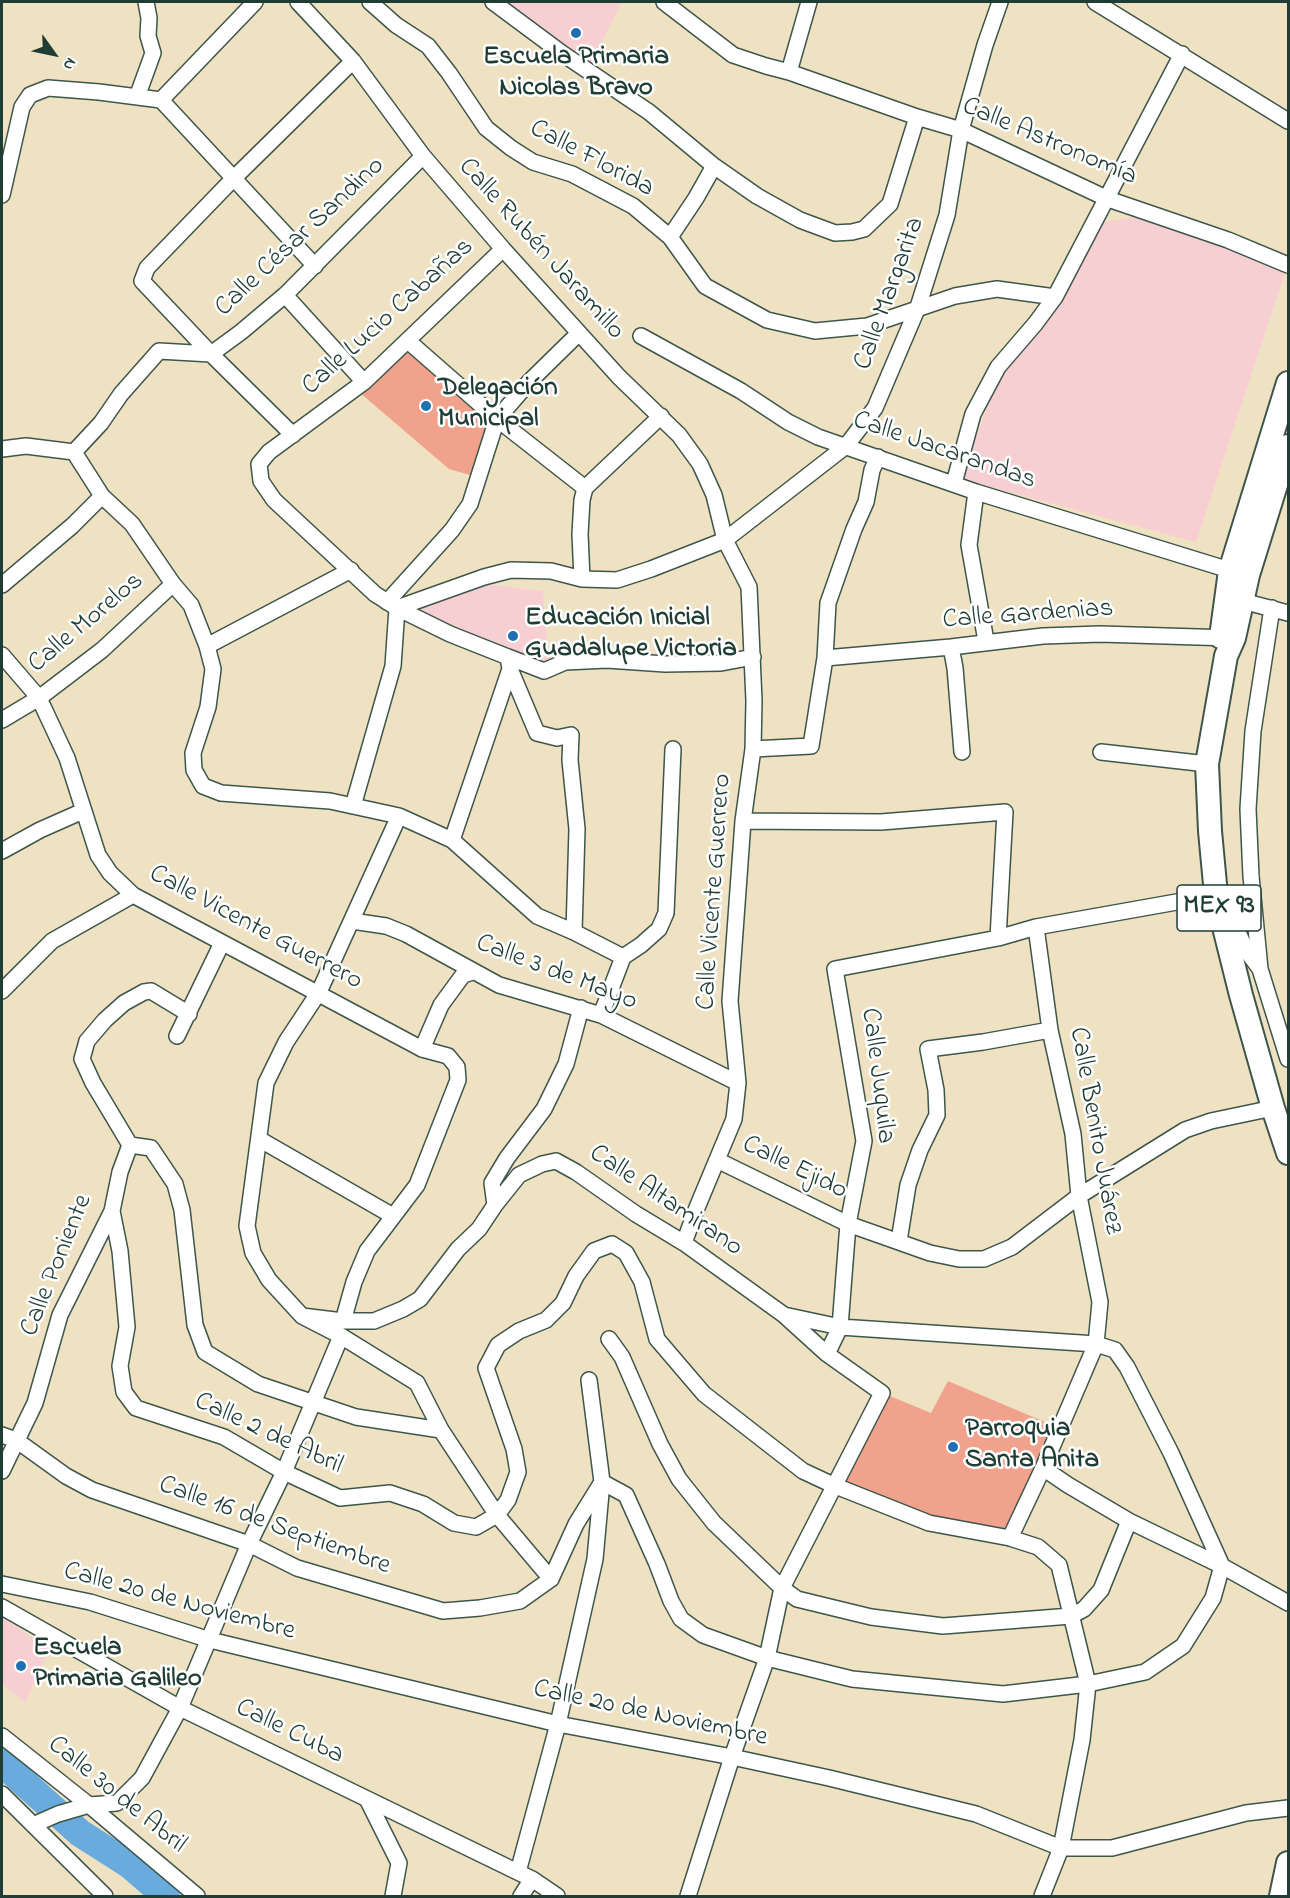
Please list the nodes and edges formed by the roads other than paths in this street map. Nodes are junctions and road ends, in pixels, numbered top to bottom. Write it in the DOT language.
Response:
graph roads {
  1 [pos="146,2"];
  2 [pos="255,2"];
  3 [pos="298,2"];
  4 [pos="370,2"];
  5 [pos="493,2"];
  6 [pos="664,2"];
  7 [pos="809,2"];
  8 [pos="1000,2"];
  9 [pos="1095,2"];
  10 [pos="1182,54"];
  11 [pos="353,61"];
  12 [pos="789,72"];
  13 [pos="137,97"];
  14 [pos="161,100"];
  15 [pos="917,117"];
  16 [pos="1288,121"];
  17 [pos="961,130"];
  18 [pos="423,156"];
  19 [pos="714,166"];
  20 [pos="234,178"];
  21 [pos="2,195"];
  22 [pos="1108,199"];
  23 [pos="670,237"];
  24 [pos="503,249"];
  25 [pos="1288,265"];
  26 [pos="315,266"];
  27 [pos="285,295"];
  28 [pos="1055,297"];
  29 [pos="918,307"];
  30 [pos="579,333"];
  31 [pos="641,336"];
  32 [pos="408,341"];
  33 [pos="211,354"];
  34 [pos="364,382"];
  35 [pos="1288,383"];
  36 [pos="661,416"];
  37 [pos="497,419"];
  38 [pos="293,435"];
  39 [pos="846,446"];
  40 [pos="1288,446"];
  41 [pos="2,449"];
  42 [pos="74,452"];
  43 [pos="878,457"];
  44 [pos="954,483"];
  45 [pos="585,488"];
  46 [pos="976,492"];
  47 [pos="102,496"];
  48 [pos="725,540"];
  49 [pos="351,570"];
  50 [pos="1239,573"];
  51 [pos="582,579"];
  52 [pos="173,584"];
  53 [pos="2,585"];
  54 [pos="1234,599"];
  55 [pos="392,605"];
  56 [pos="1272,608"];
  57 [pos="1288,614"];
  58 [pos="986,641"];
  59 [pos="1227,644"];
  60 [pos="207,646"];
  61 [pos="951,646"];
  62 [pos="2,655"];
  63 [pos="753,657"];
  64 [pos="825,657"];
  65 [pos="509,663"];
  66 [pos="39,698"];
  67 [pos="2,720"];
  68 [pos="673,749"];
  69 [pos="753,749"];
  70 [pos="962,752"];
  71 [pos="1101,752"];
  72 [pos="1207,764"];
  73 [pos="353,806"];
  74 [pos="83,811"];
  75 [pos="399,816"];
  76 [pos="742,821"];
  77 [pos="452,840"];
  78 [pos="2,850"];
  79 [pos="133,895"];
  80 [pos="1216,896"];
  81 [pos="352,921"];
  82 [pos="1036,927"];
  83 [pos="574,932"];
  84 [pos="998,938"];
  85 [pos="222,942"];
  86 [pos="622,957"];
  87 [pos="1260,969"];
  88 [pos="472,972"];
  89 [pos="2,991"];
  90 [pos="319,992"];
  91 [pos="581,1008"];
  92 [pos="189,1014"];
  93 [pos="601,1015"];
  94 [pos="1050,1030"];
  95 [pos="177,1036"];
  96 [pos="422,1049"];
  97 [pos="1288,1059"];
  98 [pos="738,1083"];
  99 [pos="1273,1108"];
  100 [pos="259,1139"];
  101 [pos="130,1145"];
  102 [pos="1288,1153"];
  103 [pos="717,1160"];
  104 [pos="1079,1196"];
  105 [pos="495,1205"];
  106 [pos="112,1211"];
  107 [pos="393,1216"];
  108 [pos="848,1224"];
  109 [pos="899,1241"];
  110 [pos="684,1243"];
  111 [pos="784,1314"];
  112 [pos="840,1327"];
  113 [pos="342,1328"];
  114 [pos="609,1339"];
  115 [pos="1096,1344"];
  116 [pos="827,1354"];
  117 [pos="589,1380"];
  118 [pos="315,1403"];
  119 [pos="441,1430"];
  120 [pos="9,1438"];
  121 [pos="1043,1468"];
  122 [pos="2,1471"];
  123 [pos="284,1472"];
  124 [pos="602,1482"];
  125 [pos="833,1485"];
  126 [pos="498,1515"];
  127 [pos="1129,1521"];
  128 [pos="1010,1538"];
  129 [pos="249,1544"];
  130 [pos="1222,1566"];
  131 [pos="551,1579"];
  132 [pos="2,1584"];
  133 [pos="782,1588"];
  134 [pos="1288,1603"];
  135 [pos="2,1607"];
  136 [pos="1071,1616"];
  137 [pos="210,1640"];
  138 [pos="768,1658"];
  139 [pos="1088,1684"];
  140 [pos="180,1708"];
  141 [pos="558,1724"];
  142 [pos="2,1736"];
  143 [pos="732,1757"];
  144 [pos="2,1794"];
  145 [pos="367,1799"];
  146 [pos="89,1805"];
  147 [pos="1288,1808"];
  148 [pos="33,1825"];
  149 [pos="1061,1848"];
  150 [pos="1288,1863"];
  151 [pos="518,1872"];
  152 [pos="532,1879"];
  153 [pos="105,1896"];
  154 [pos="197,1896"];
  155 [pos="393,1896"];
  156 [pos="521,1896"];
  157 [pos="557,1896"];
  158 [pos="688,1896"];
  159 [pos="1042,1896"];
  160 [pos="1281,1896"];
  1 -- 13 [label="street"];
  2 -- 14 [label="street"];
  3 -- 11 [label="street, Calle Rubén Jaramillo"];
  4 -- 23 [label="street, Calle Florida"];
  5 -- 19 [label="street"];
  6 -- 12 [label="street, Calle Astronomía"];
  7 -- 12 [label="street"];
  8 -- 17 [label="street, Calle Margarita"];
  9 -- 10 [label="street"];
  10 -- 16 [label="street"];
  10 -- 22 [label="street"];
  11 -- 18 [label="street, Calle Rubén Jaramillo"];
  11 -- 20 [label="street"];
  12 -- 15 [label="street, Calle Astronomía"];
  13 -- 14 [label="street"];
  13 -- 21 [label="street"];
  14 -- 20 [label="street"];
  15 -- 17 [label="street, Calle Astronomía"];
  15 -- 19 [label="street"];
  17 -- 22 [label="street, Calle Astronomía"];
  17 -- 29 [label="street, Calle Margarita"];
  18 -- 24 [label="street, Calle Rubén Jaramillo"];
  18 -- 26 [label="street, Calle César Sandino"];
  19 -- 23 [label="street"];
  20 -- 26 [label="street"];
  20 -- 33 [label="street"];
  22 -- 25 [label="street, Calle Astronomía"];
  22 -- 28 [label="street"];
  23 -- 29 [label="street, Calle Florida"];
  24 -- 30 [label="street, Calle Rubén Jaramillo"];
  24 -- 32 [label="street, Calle Lucio Cabañas"];
  26 -- 27 [label="street, Calle César Sandino"];
  27 -- 33 [label="street, Calle César Sandino"];
  27 -- 34 [label="street"];
  28 -- 29 [label="street, Calle Florida"];
  28 -- 44 [label="street"];
  29 -- 39 [label="street, Calle Margarita"];
  30 -- 36 [label="street, Calle Rubén Jaramillo"];
  30 -- 37 [label="street"];
  31 -- 39 [label="street, Calle Jacarandas"];
  32 -- 34 [label="street, Calle Lucio Cabañas"];
  32 -- 37 [label="street"];
  33 -- 38 [label="street"];
  33 -- 42 [label="street"];
  34 -- 38 [label="street, Calle Lucio Cabañas"];
  35 -- 50 [label="main road, MEX 93"];
  36 -- 45 [label="street"];
  36 -- 48 [label="street, Calle Rubén Jaramillo"];
  37 -- 45 [label="street"];
  37 -- 55 [label="street"];
  38 -- 49 [label="street, Calle Lucio Cabañas"];
  39 -- 43 [label="street, Calle Jacarandas"];
  39 -- 48 [label="street, Calle Margarita"];
  40 -- 50 [label="main road, MEX 93"];
  41 -- 42 [label="street"];
  42 -- 47 [label="street"];
  43 -- 44 [label="street, Calle Jacarandas"];
  43 -- 64 [label="street"];
  44 -- 46 [label="street, Calle Jacarandas"];
  45 -- 51 [label="street"];
  46 -- 50 [label="street, Calle Jacarandas"];
  46 -- 58 [label="street"];
  47 -- 52 [label="street"];
  47 -- 53 [label="street"];
  48 -- 51 [label="street"];
  48 -- 63 [label="street, Calle Vicente Guerrero"];
  49 -- 55 [label="street, Calle Lucio Cabañas"];
  49 -- 60 [label="street"];
  50 -- 54 [label="main road, MEX 93"];
  51 -- 55 [label="street"];
  52 -- 60 [label="street"];
  52 -- 66 [label="street, Calle Morelos"];
  54 -- 56 [label="street"];
  54 -- 59 [label="main road, MEX 93"];
  55 -- 65 [label="street, Calle Lucio Cabañas"];
  55 -- 73 [label="street"];
  56 -- 57 [label="street"];
  56 -- 87 [label="street"];
  58 -- 59 [label="street, Calle Gardenias"];
  58 -- 61 [label="street, Calle Gardenias"];
  59 -- 72 [label="main road, MEX 93"];
  60 -- 73 [label="street"];
  61 -- 64 [label="street, Calle Gardenias"];
  61 -- 70 [label="street"];
  62 -- 66 [label="street, Calle Vicente Guerrero"];
  63 -- 65 [label="street, Calle Lucio Cabañas"];
  63 -- 69 [label="street, Calle Vicente Guerrero"];
  64 -- 69 [label="street"];
  65 -- 77 [label="street"];
  65 -- 83 [label="street"];
  66 -- 67 [label="street, Calle Morelos"];
  66 -- 74 [label="street, Calle Vicente Guerrero"];
  68 -- 86 [label="street"];
  69 -- 76 [label="street, Calle Vicente Guerrero"];
  71 -- 72 [label="street"];
  72 -- 80 [label="main road, MEX 93"];
  73 -- 75 [label="street"];
  74 -- 78 [label="street"];
  74 -- 79 [label="street, Calle Vicente Guerrero"];
  75 -- 77 [label="street"];
  75 -- 81 [label="street"];
  76 -- 84 [label="street"];
  76 -- 98 [label="street, Calle Vicente Guerrero"];
  77 -- 83 [label="street"];
  79 -- 85 [label="street, Calle Vicente Guerrero"];
  79 -- 89 [label="street"];
  80 -- 82 [label="street"];
  80 -- 87 [label="street"];
  80 -- 99 [label="main road, MEX 93"];
  81 -- 88 [label="street, Calle 3 de Mayo"];
  81 -- 90 [label="street"];
  82 -- 84 [label="street"];
  82 -- 94 [label="street, Calle Benito Juárez"];
  83 -- 86 [label="street"];
  84 -- 108 [label="street, Calle Juquila"];
  85 -- 90 [label="street, Calle Vicente Guerrero"];
  85 -- 92 [label="street"];
  86 -- 93 [label="street"];
  87 -- 97 [label="street"];
  88 -- 91 [label="street, Calle 3 de Mayo"];
  88 -- 96 [label="street"];
  90 -- 96 [label="street, Calle Vicente Guerrero"];
  90 -- 100 [label="street"];
  91 -- 93 [label="street, Calle 3 de Mayo"];
  91 -- 105 [label="street"];
  92 -- 95 [label="street"];
  92 -- 101 [label="street"];
  93 -- 98 [label="street, Calle 3 de Mayo"];
  94 -- 104 [label="street, Calle Benito Juárez"];
  94 -- 109 [label="street"];
  96 -- 107 [label="street, Calle Vicente Guerrero"];
  98 -- 103 [label="street, Calle Vicente Guerrero"];
  99 -- 102 [label="main road, MEX 93"];
  99 -- 104 [label="street, Calle Ejido"];
  100 -- 107 [label="street"];
  100 -- 113 [label="street"];
  101 -- 106 [label="street, Calle Poniente"];
  101 -- 118 [label="street"];
  103 -- 108 [label="street, Calle Ejido"];
  103 -- 110 [label="street, Calle Vicente Guerrero"];
  104 -- 109 [label="street, Calle Ejido"];
  104 -- 115 [label="street, Calle Benito Juárez"];
  105 -- 110 [label="street, Calle Altamirano"];
  105 -- 113 [label="street, Calle Altamirano"];
  106 -- 120 [label="street, Calle Poniente"];
  106 -- 123 [label="street, Calle 2 de Abril"];
  107 -- 113 [label="street"];
  108 -- 109 [label="street, Calle Ejido"];
  108 -- 112 [label="street, Calle Juquila"];
  110 -- 111 [label="street, Calle Altamirano"];
  111 -- 112 [label="street"];
  111 -- 116 [label="street, Calle Altamirano"];
  112 -- 115 [label="street"];
  112 -- 116 [label="street"];
  113 -- 118 [label="street"];
  113 -- 119 [label="street"];
  114 -- 133 [label="street"];
  115 -- 121 [label="street, Calle Benito Juárez"];
  115 -- 130 [label="street"];
  116 -- 125 [label="street, Calle Altamirano"];
  117 -- 124 [label="street"];
  118 -- 119 [label="street"];
  118 -- 123 [label="street"];
  119 -- 126 [label="street"];
  120 -- 122 [label="street, Calle Poniente"];
  120 -- 129 [label="street, Calle 16 de Septiembre"];
  121 -- 127 [label="street"];
  121 -- 128 [label="street, Calle Benito Juárez"];
  123 -- 126 [label="street, Calle 2 de Abril"];
  123 -- 129 [label="street"];
  124 -- 131 [label="street"];
  124 -- 138 [label="street"];
  124 -- 141 [label="street"];
  125 -- 126 [label="street"];
  125 -- 128 [label="street"];
  125 -- 133 [label="street"];
  126 -- 131 [label="street"];
  127 -- 130 [label="street"];
  127 -- 136 [label="street"];
  128 -- 136 [label="street"];
  129 -- 131 [label="street, Calle 16 de Septiembre"];
  129 -- 137 [label="street"];
  130 -- 134 [label="street"];
  130 -- 139 [label="street"];
  132 -- 137 [label="street, Calle 20 de Noviembre"];
  133 -- 136 [label="street"];
  133 -- 138 [label="street"];
  135 -- 140 [label="street, Calle Cuba"];
  136 -- 139 [label="street"];
  137 -- 140 [label="street"];
  137 -- 141 [label="street, Calle 20 de Noviembre"];
  138 -- 139 [label="street"];
  138 -- 143 [label="street"];
  139 -- 149 [label="street"];
  140 -- 145 [label="street, Calle Cuba"];
  140 -- 146 [label="street"];
  141 -- 143 [label="street, Calle 20 de Noviembre"];
  141 -- 151 [label="street"];
  142 -- 146 [label="street, Calle 30 de Abril"];
  143 -- 149 [label="street, Calle 20 de Noviembre"];
  143 -- 158 [label="street"];
  144 -- 148 [label="street"];
  145 -- 151 [label="street, Calle Cuba"];
  145 -- 155 [label="street"];
  146 -- 148 [label="street"];
  146 -- 154 [label="street, Calle 30 de Abril"];
  147 -- 149 [label="street, Calle 20 de Noviembre"];
  148 -- 153 [label="street"];
  149 -- 159 [label="street"];
  150 -- 160 [label="main road"];
  151 -- 152 [label="street, Calle Cuba"];
  152 -- 156 [label="street"];
  152 -- 157 [label="street, Calle Cuba"];
}
